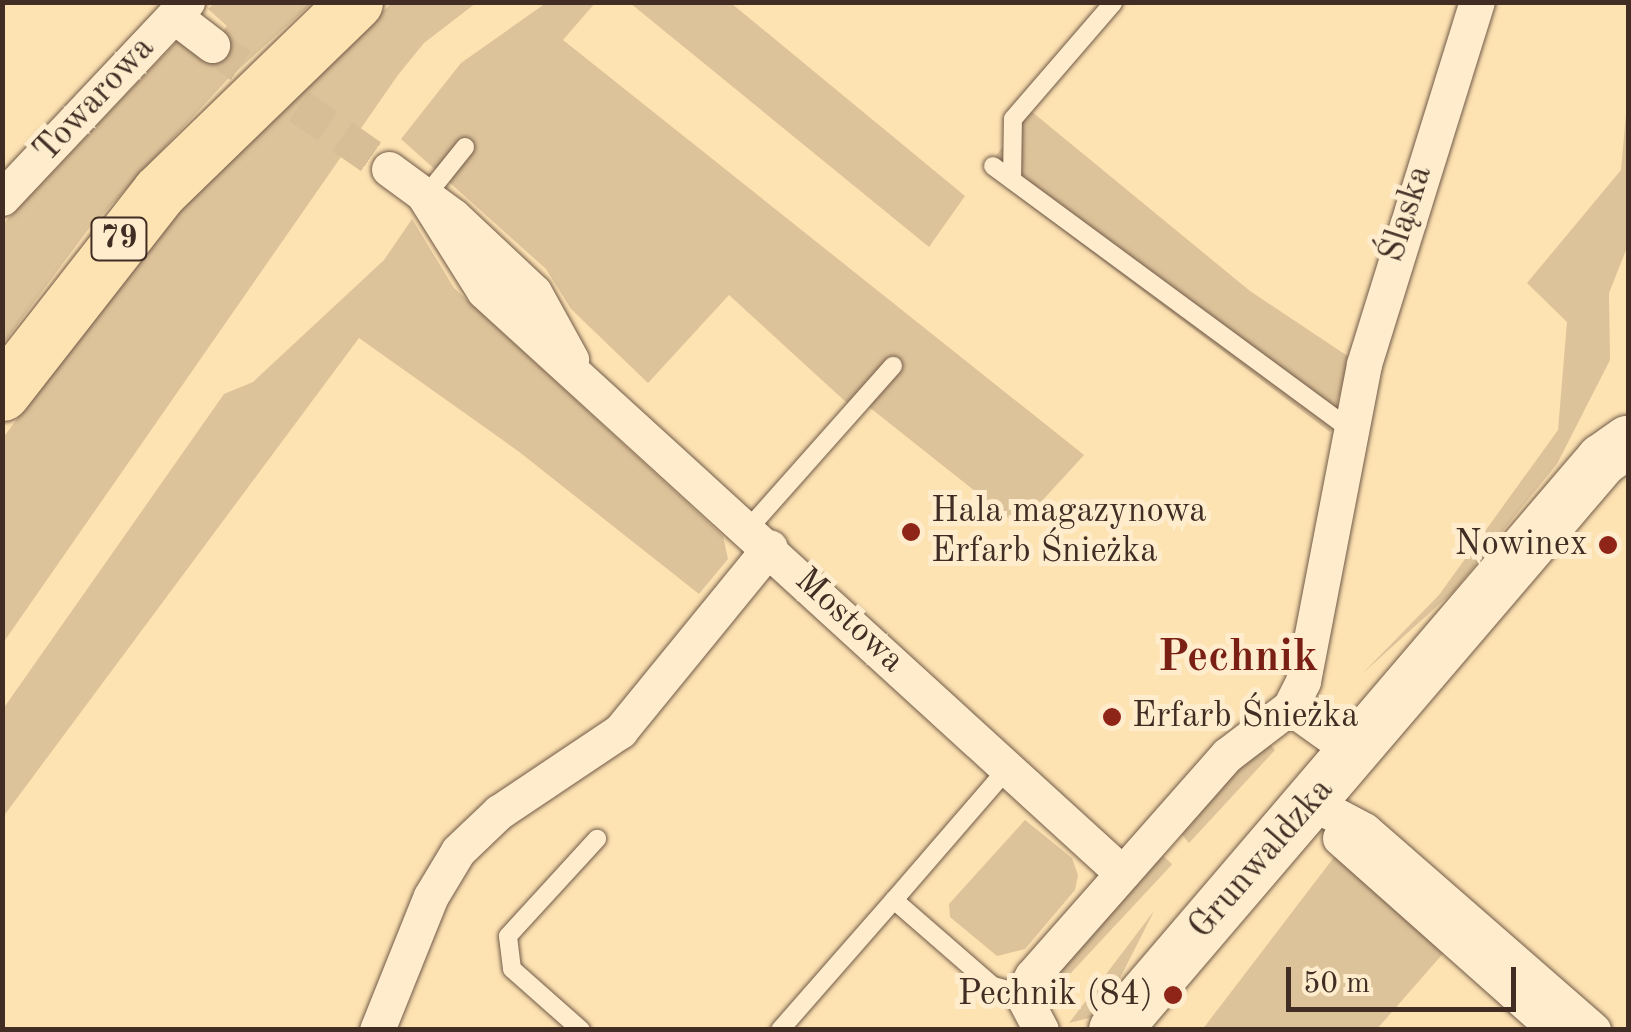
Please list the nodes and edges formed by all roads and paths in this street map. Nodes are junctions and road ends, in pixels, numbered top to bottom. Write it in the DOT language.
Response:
graph roads {
  1 [pos="354,2"];
  2 [pos="1478,2"];
  3 [pos="1113,3"];
  4 [pos="180,9"];
  5 [pos="212,44"];
  6 [pos="465,147"];
  7 [pos="993,166"];
  8 [pos="389,169"];
  9 [pos="1012,180"];
  10 [pos="426,197"];
  11 [pos="2,198"];
  12 [pos="893,366"];
  13 [pos="2,392"];
  14 [pos="1628,404"];
  15 [pos="1351,430"];
  16 [pos="1615,451"];
  17 [pos="759,538"];
  18 [pos="1297,694"];
  19 [pos="1354,752"];
  20 [pos="1008,768"];
  21 [pos="1311,802"];
  22 [pos="597,839"];
  23 [pos="1122,873"];
  24 [pos="894,900"];
  25 [pos="1022,994"];
  26 [pos="1545,1008"];
  27 [pos="377,1030"];
  28 [pos="581,1030"];
  29 [pos="780,1030"];
  30 [pos="1041,1030"];
  31 [pos="1116,1030"];
  32 [pos="1593,1030"];
  1 -- 13 [label="main road, 79"];
  2 -- 15 [label="street, Śląska"];
  3 -- 9 [label="lane"];
  4 -- 5 [label="street"];
  4 -- 11 [label="street, Towarowa"];
  6 -- 10 [label="lane"];
  7 -- 9 [label="lane"];
  8 -- 10 [label="street, Mostowa"];
  9 -- 15 [label="lane"];
  10 -- 17 [label="street, Mostowa"];
  12 -- 17 [label="lane"];
  14 -- 16 [label="street, Grunwaldzka"];
  15 -- 18 [label="street, Śląska"];
  16 -- 19 [label="street, Grunwaldzka"];
  17 -- 20 [label="street, Mostowa"];
  17 -- 27 [label="street"];
  18 -- 19 [label="street"];
  18 -- 23 [label="street"];
  19 -- 21 [label="street, Grunwaldzka"];
  20 -- 23 [label="street, Mostowa"];
  20 -- 24 [label="lane"];
  21 -- 26 [label="street"];
  21 -- 31 [label="street, Grunwaldzka"];
  22 -- 28 [label="lane"];
  23 -- 25 [label="street"];
  24 -- 25 [label="lane"];
  24 -- 29 [label="lane"];
  25 -- 30 [label="street"];
  26 -- 32 [label="street"];
}
